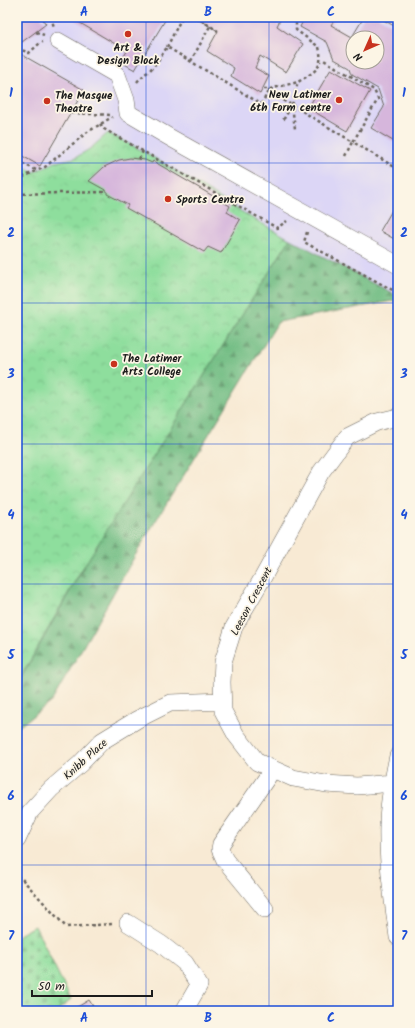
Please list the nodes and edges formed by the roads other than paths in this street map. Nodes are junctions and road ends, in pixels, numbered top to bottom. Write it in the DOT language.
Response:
graph roads {
  1 [pos="58,41"];
  2 [pos="398,266"];
  3 [pos="398,417"];
  4 [pos="222,700"];
  5 [pos="398,756"];
  6 [pos="273,769"];
  7 [pos="392,783"];
  8 [pos="17,840"];
  9 [pos="395,890"];
  10 [pos="265,909"];
  11 [pos="128,923"];
  12 [pos="398,936"];
  13 [pos="184,1011"];
  1 -- 2 [label="street"];
  3 -- 4 [label="street, Leeson Crescent"];
  4 -- 6 [label="street, Leeson Crescent"];
  4 -- 8 [label="street, Knibb Place"];
  5 -- 7 [label="street"];
  6 -- 7 [label="street, Leeson Crescent"];
  6 -- 10 [label="street"];
  7 -- 9 [label="street"];
  9 -- 12 [label="street"];
  11 -- 13 [label="street"];
}
